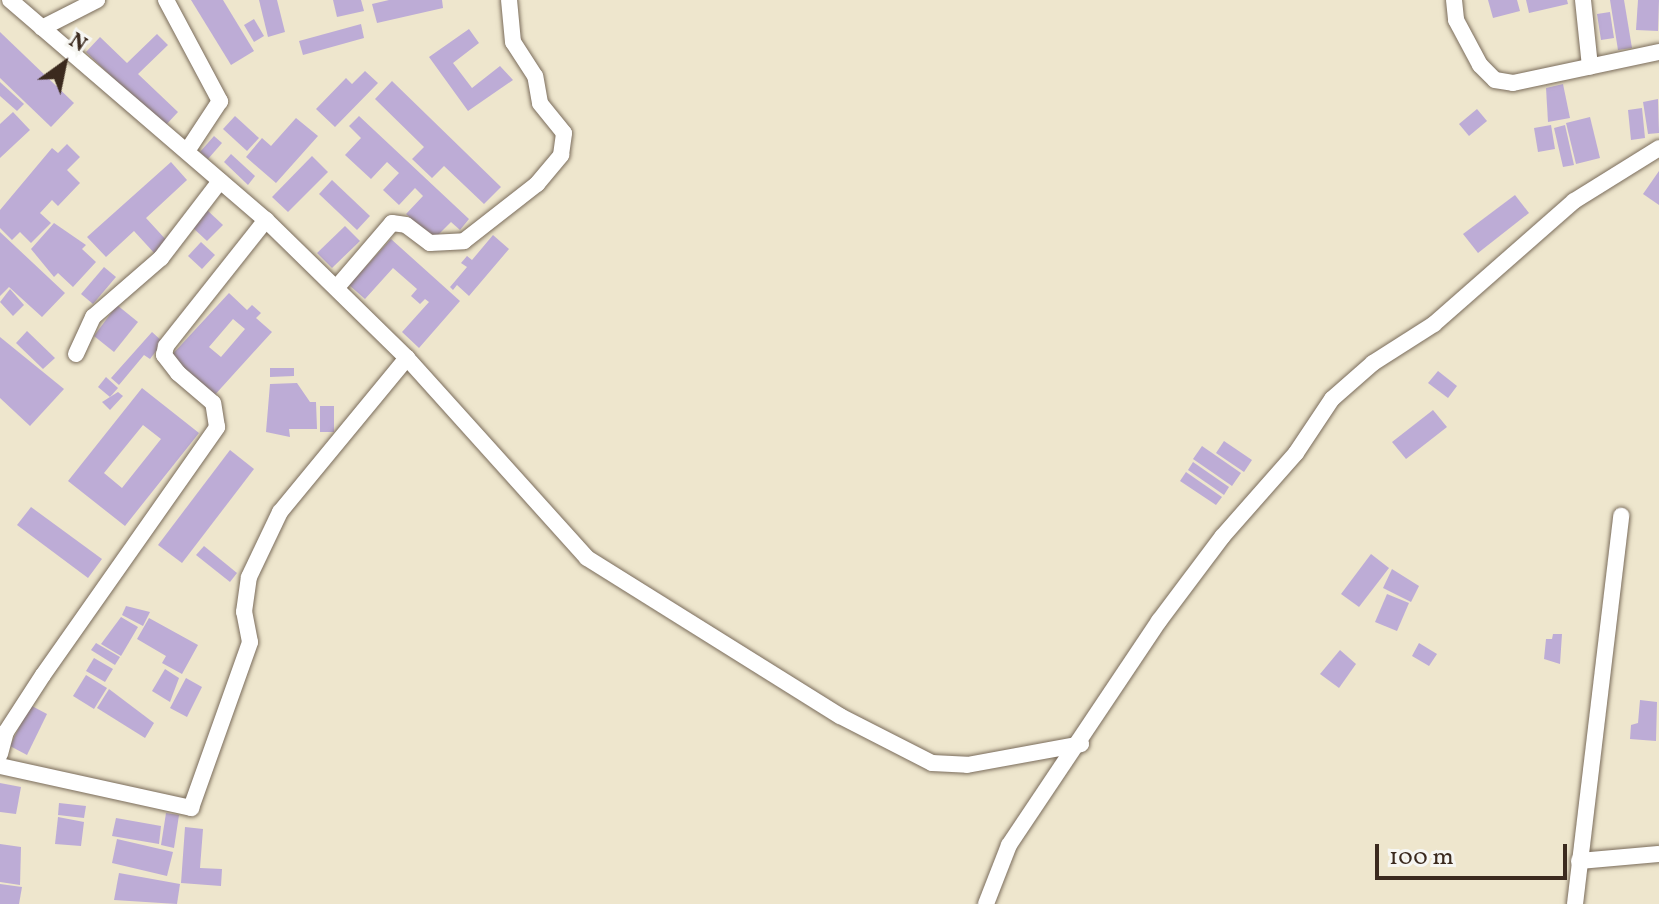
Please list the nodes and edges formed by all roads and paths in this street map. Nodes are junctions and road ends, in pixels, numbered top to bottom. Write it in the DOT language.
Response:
graph roads {
  1 [pos="10,0"];
  2 [pos="97,0"];
  3 [pos="166,0"];
  4 [pos="509,0"];
  5 [pos="1454,0"];
  6 [pos="1583,0"];
  7 [pos="42,28"];
  8 [pos="1659,52"];
  9 [pos="1590,67"];
  10 [pos="1659,148"];
  11 [pos="187,151"];
  12 [pos="220,181"];
  13 [pos="266,220"];
  14 [pos="338,286"];
  15 [pos="76,354"];
  16 [pos="407,358"];
  17 [pos="1621,516"];
  18 [pos="1081,744"];
  19 [pos="0,754"];
  20 [pos="0,766"];
  21 [pos="1659,854"];
  22 [pos="1579,861"];
  23 [pos="986,904"];
  24 [pos="1575,904"];
  1 -- 7 [label="street"];
  2 -- 7 [label="street"];
  3 -- 11 [label="street"];
  4 -- 14 [label="street"];
  5 -- 9 [label="street"];
  6 -- 9 [label="street"];
  7 -- 11 [label="street"];
  8 -- 9 [label="street"];
  10 -- 18 [label="street"];
  11 -- 12 [label="street"];
  12 -- 13 [label="street"];
  12 -- 15 [label="street"];
  13 -- 14 [label="street"];
  13 -- 19 [label="street"];
  14 -- 16 [label="street"];
  16 -- 18 [label="street"];
  16 -- 20 [label="street"];
  17 -- 22 [label="street"];
  18 -- 23 [label="street"];
  21 -- 22 [label="street"];
  22 -- 24 [label="street"];
}
